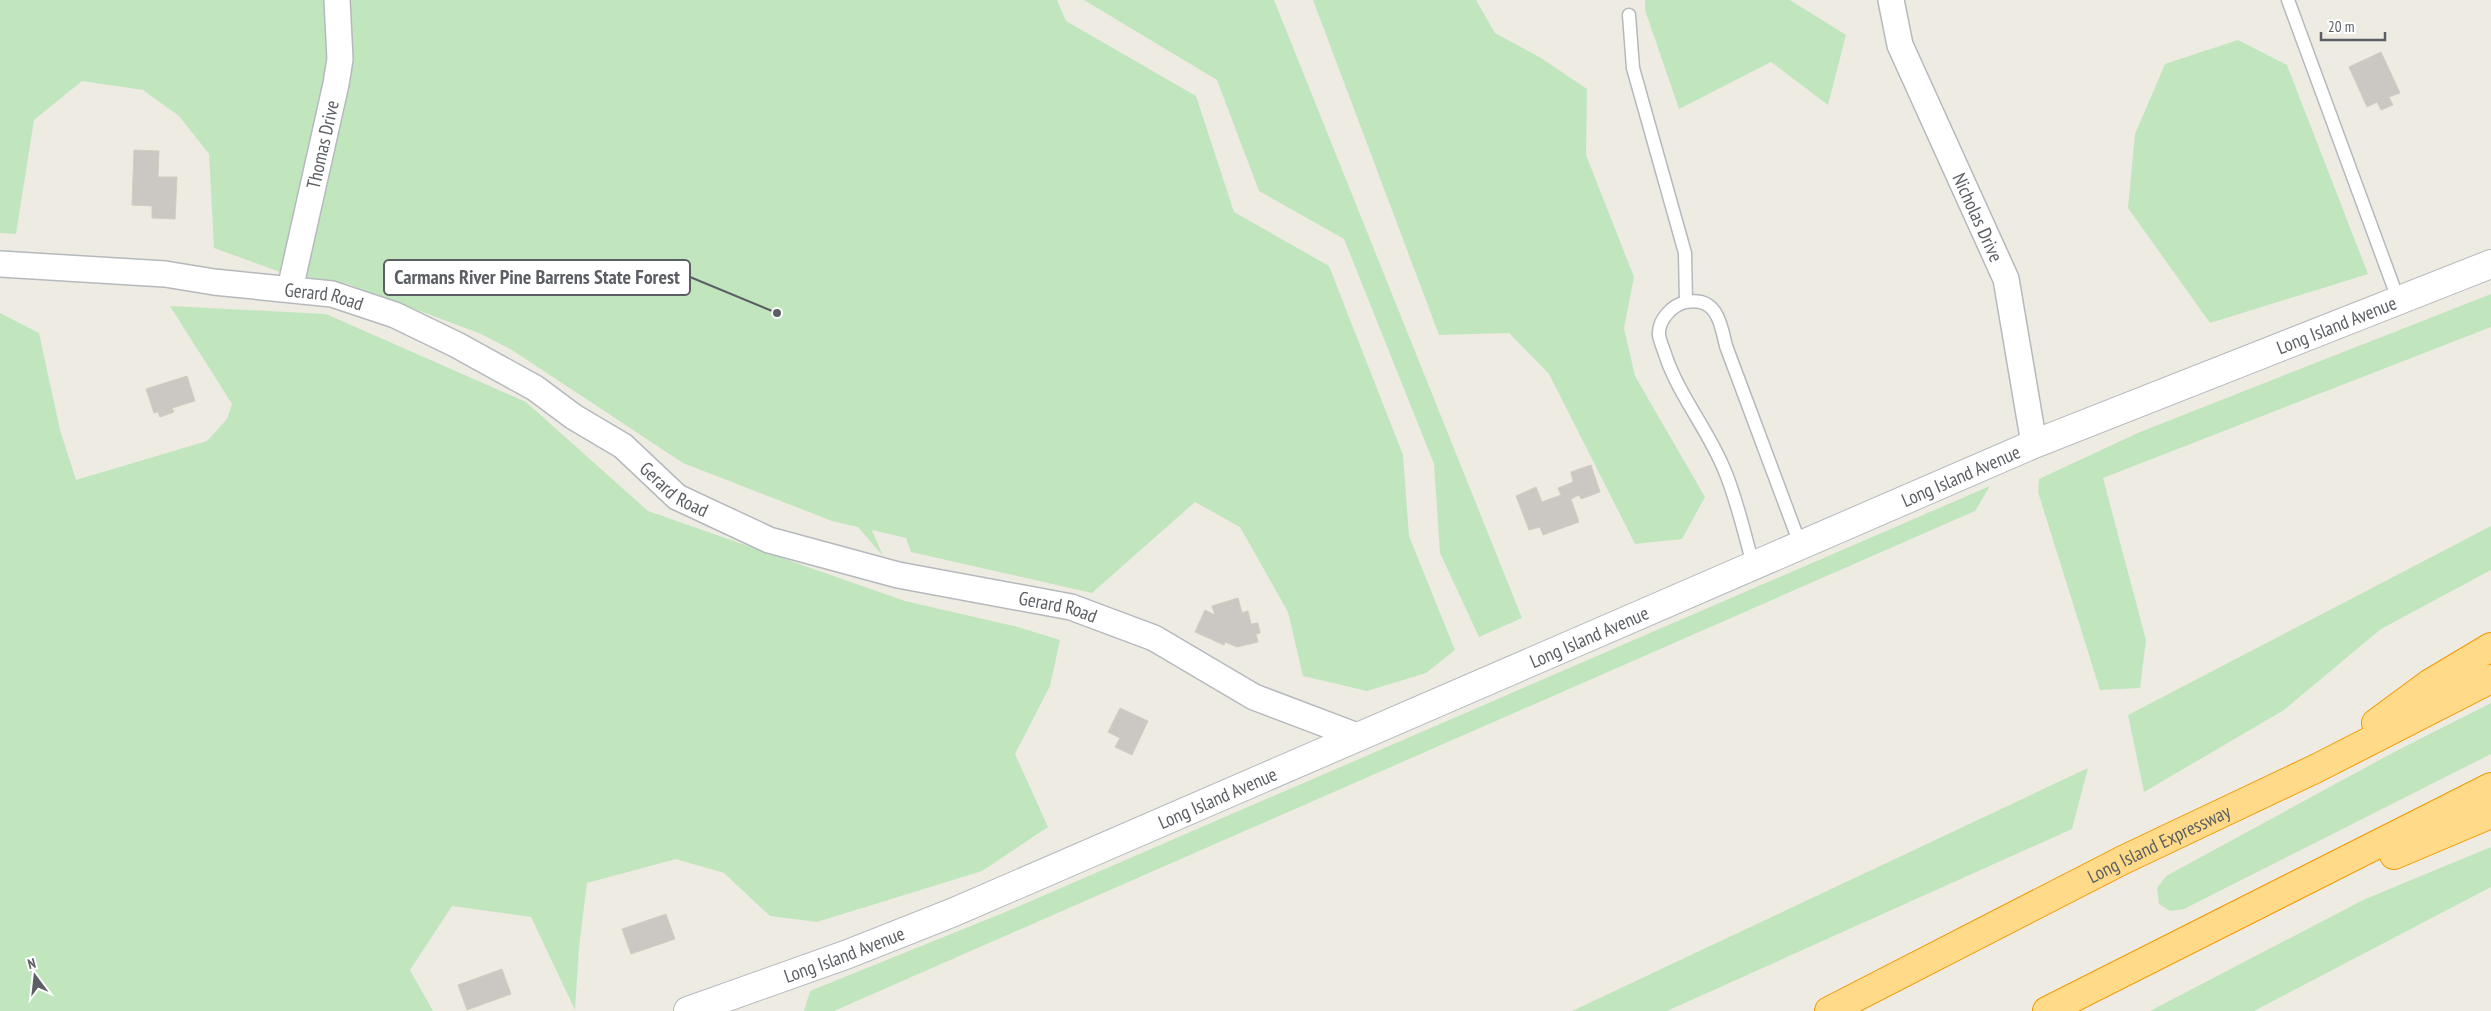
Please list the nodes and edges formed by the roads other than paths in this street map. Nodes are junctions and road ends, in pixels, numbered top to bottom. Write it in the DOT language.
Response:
graph roads {
  1 [pos="336,0"];
  2 [pos="1891,0"];
  3 [pos="2288,0"];
  4 [pos="1628,14"];
  5 [pos="0,264"];
  6 [pos="2491,264"];
  7 [pos="290,288"];
  8 [pos="2398,299"];
  9 [pos="1686,302"];
  10 [pos="2034,444"];
  11 [pos="1800,544"];
  12 [pos="1753,564"];
  13 [pos="2491,647"];
  14 [pos="2491,679"];
  15 [pos="1357,736"];
  16 [pos="2317,768"];
  17 [pos="2491,787"];
  18 [pos="2491,814"];
  19 [pos="2167,951"];
  20 [pos="688,1011"];
  21 [pos="1829,1011"];
  22 [pos="2047,1011"];
  1 -- 7 [label="street, Thomas Drive"];
  2 -- 10 [label="street, Nicholas Drive"];
  3 -- 8 [label="lane"];
  4 -- 9 [label="lane"];
  5 -- 7 [label="street, Gerard Road"];
  6 -- 8 [label="street, Long Island Avenue"];
  7 -- 15 [label="street, Gerard Road"];
  8 -- 10 [label="street, Long Island Avenue"];
  9 -- 11 [label="lane"];
  9 -- 12 [label="lane"];
  10 -- 11 [label="street, Long Island Avenue"];
  11 -- 12 [label="street, Long Island Avenue"];
  12 -- 15 [label="street, Long Island Avenue"];
  13 -- 16 [label="highway"];
  14 -- 16 [label="highway, Long Island Expressway"];
  15 -- 20 [label="street, Long Island Avenue"];
  16 -- 21 [label="highway, Long Island Expressway"];
  17 -- 19 [label="highway"];
  18 -- 19 [label="highway"];
  19 -- 22 [label="highway"];
}
